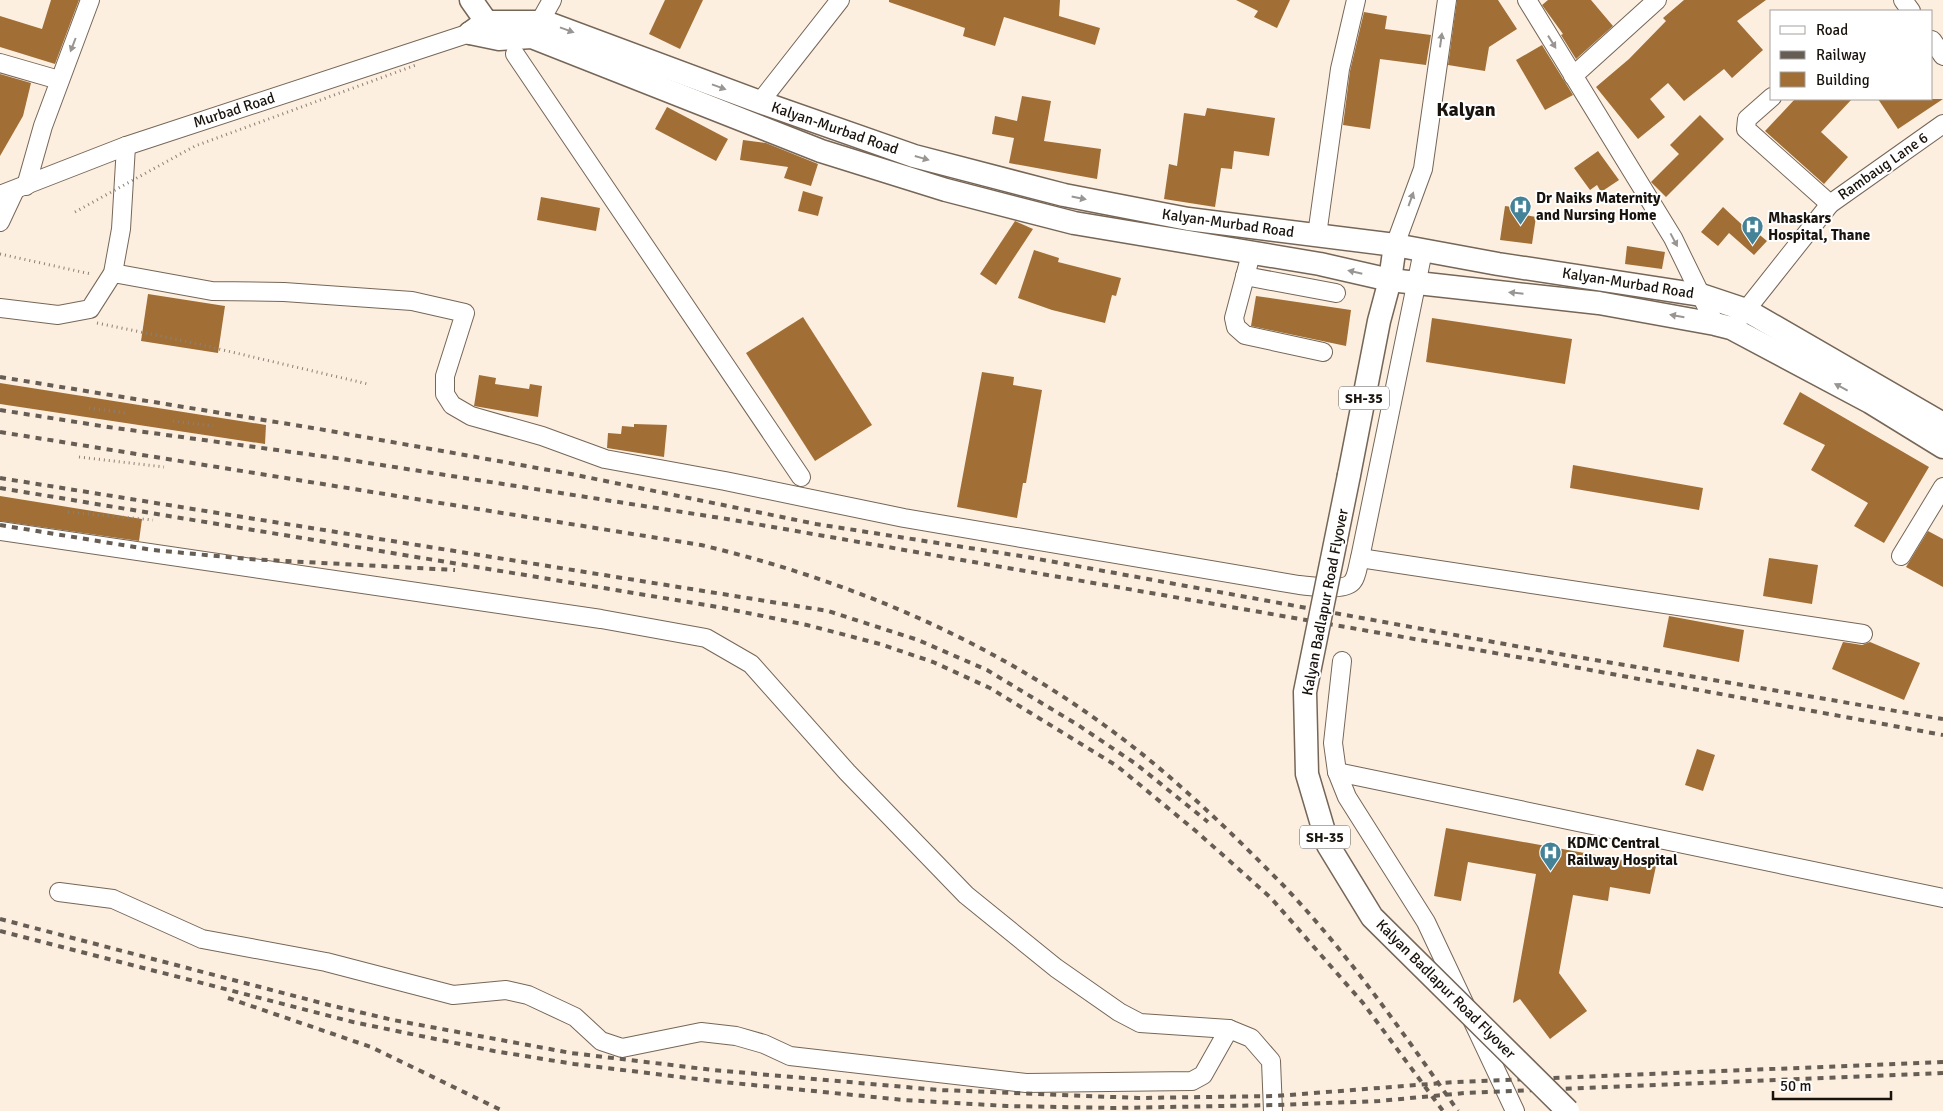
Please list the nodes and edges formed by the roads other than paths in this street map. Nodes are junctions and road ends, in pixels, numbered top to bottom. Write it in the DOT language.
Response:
graph roads {
  1 [pos="90,0"];
  2 [pos="471,0"];
  3 [pos="490,0"];
  4 [pos="552,0"];
  5 [pos="840,0"];
  6 [pos="1356,0"];
  7 [pos="1447,0"];
  8 [pos="1527,0"];
  9 [pos="1657,0"];
  10 [pos="508,33"];
  11 [pos="1933,41"];
  12 [pos="1943,56"];
  13 [pos="0,63"];
  14 [pos="1573,76"];
  15 [pos="59,80"];
  16 [pos="1770,98"];
  17 [pos="760,102"];
  18 [pos="1943,124"];
  19 [pos="126,146"];
  20 [pos="14,190"];
  21 [pos="1830,204"];
  22 [pos="0,222"];
  23 [pos="1317,235"];
  24 [pos="1395,245"];
  25 [pos="1423,251"];
  26 [pos="1251,254"];
  27 [pos="113,273"];
  28 [pos="1245,276"];
  29 [pos="1418,284"];
  30 [pos="1336,293"];
  31 [pos="1701,295"];
  32 [pos="1384,300"];
  33 [pos="0,308"];
  34 [pos="1746,310"];
  35 [pos="1723,326"];
  36 [pos="1323,352"];
  37 [pos="1876,396"];
  38 [pos="1939,417"];
  39 [pos="1910,426"];
  40 [pos="1943,447"];
  41 [pos="801,477"];
  42 [pos="1943,487"];
  43 [pos="1937,513"];
  44 [pos="0,531"];
  45 [pos="1901,556"];
  46 [pos="1360,558"];
  47 [pos="1863,634"];
  48 [pos="1342,660"];
  49 [pos="1336,772"];
  50 [pos="59,892"];
  51 [pos="1943,898"];
  52 [pos="1229,1029"];
  53 [pos="1273,1111"];
  54 [pos="1515,1111"];
  55 [pos="1568,1111"];
  1 -- 15 [label="street, one-way"];
  2 -- 10 [label="main road"];
  3 -- 10 [label="main road"];
  4 -- 10 [label="street"];
  5 -- 17 [label="street"];
  6 -- 23 [label="street"];
  24 -- 7 [label="street, one-way"];
  8 -- 14 [label="street, one-way"];
  9 -- 14 [label="street"];
  10 -- 17 [label="main road, Kalyan-Murbad Road, one-way"];
  10 -- 19 [label="street, Murbad Road"];
  10 -- 26 [label="main road, Kalyan-Murbad Road"];
  10 -- 41 [label="street"];
  11 -- 12 [label="street"];
  13 -- 15 [label="street"];
  14 -- 31 [label="street, one-way"];
  15 -- 20 [label="street"];
  16 -- 21 [label="street"];
  17 -- 23 [label="main road, Kalyan-Murbad Road, one-way"];
  18 -- 21 [label="street, Rambaug Lane 6"];
  19 -- 20 [label="street, Murbad Road"];
  19 -- 27 [label="street"];
  20 -- 22 [label="street"];
  21 -- 34 [label="street, Rambaug Lane 6"];
  23 -- 24 [label="main road, Kalyan-Murbad Road"];
  24 -- 25 [label="main road, Kalyan-Murbad Road"];
  24 -- 32 [label="main road, SH-35"];
  25 -- 29 [label="street"];
  25 -- 31 [label="main road, Kalyan-Murbad Road"];
  26 -- 28 [label="street"];
  32 -- 26 [label="main road, Kalyan-Murbad Road, one-way"];
  27 -- 33 [label="street"];
  27 -- 46 [label="street"];
  28 -- 30 [label="street"];
  28 -- 36 [label="street"];
  29 -- 32 [label="main road, Kalyan-Murbad Road"];
  35 -- 29 [label="main road, Kalyan-Murbad Road, one-way"];
  29 -- 46 [label="street"];
  31 -- 34 [label="main road, Kalyan-Murbad Road"];
  31 -- 35 [label="street"];
  32 -- 55 [label="main road, Kalyan Badlapur Road Flyover / SH-35, bridge"];
  34 -- 35 [label="street, Rambaug Lane 6"];
  34 -- 37 [label="main road, Kalyan-Murbad Road"];
  37 -- 35 [label="main road, Kalyan-Murbad Road, one-way"];
  37 -- 38 [label="main road, Kalyan-Murbad Road"];
  37 -- 39 [label="main road, Kalyan-Murbad Road"];
  38 -- 39 [label="street"];
  39 -- 40 [label="main road, Kalyan-Murbad Road"];
  42 -- 43 [label="street"];
  43 -- 45 [label="street"];
  44 -- 52 [label="street"];
  46 -- 47 [label="street"];
  48 -- 49 [label="street"];
  49 -- 51 [label="street"];
  49 -- 54 [label="street"];
  50 -- 52 [label="street"];
  52 -- 53 [label="street"];
}
